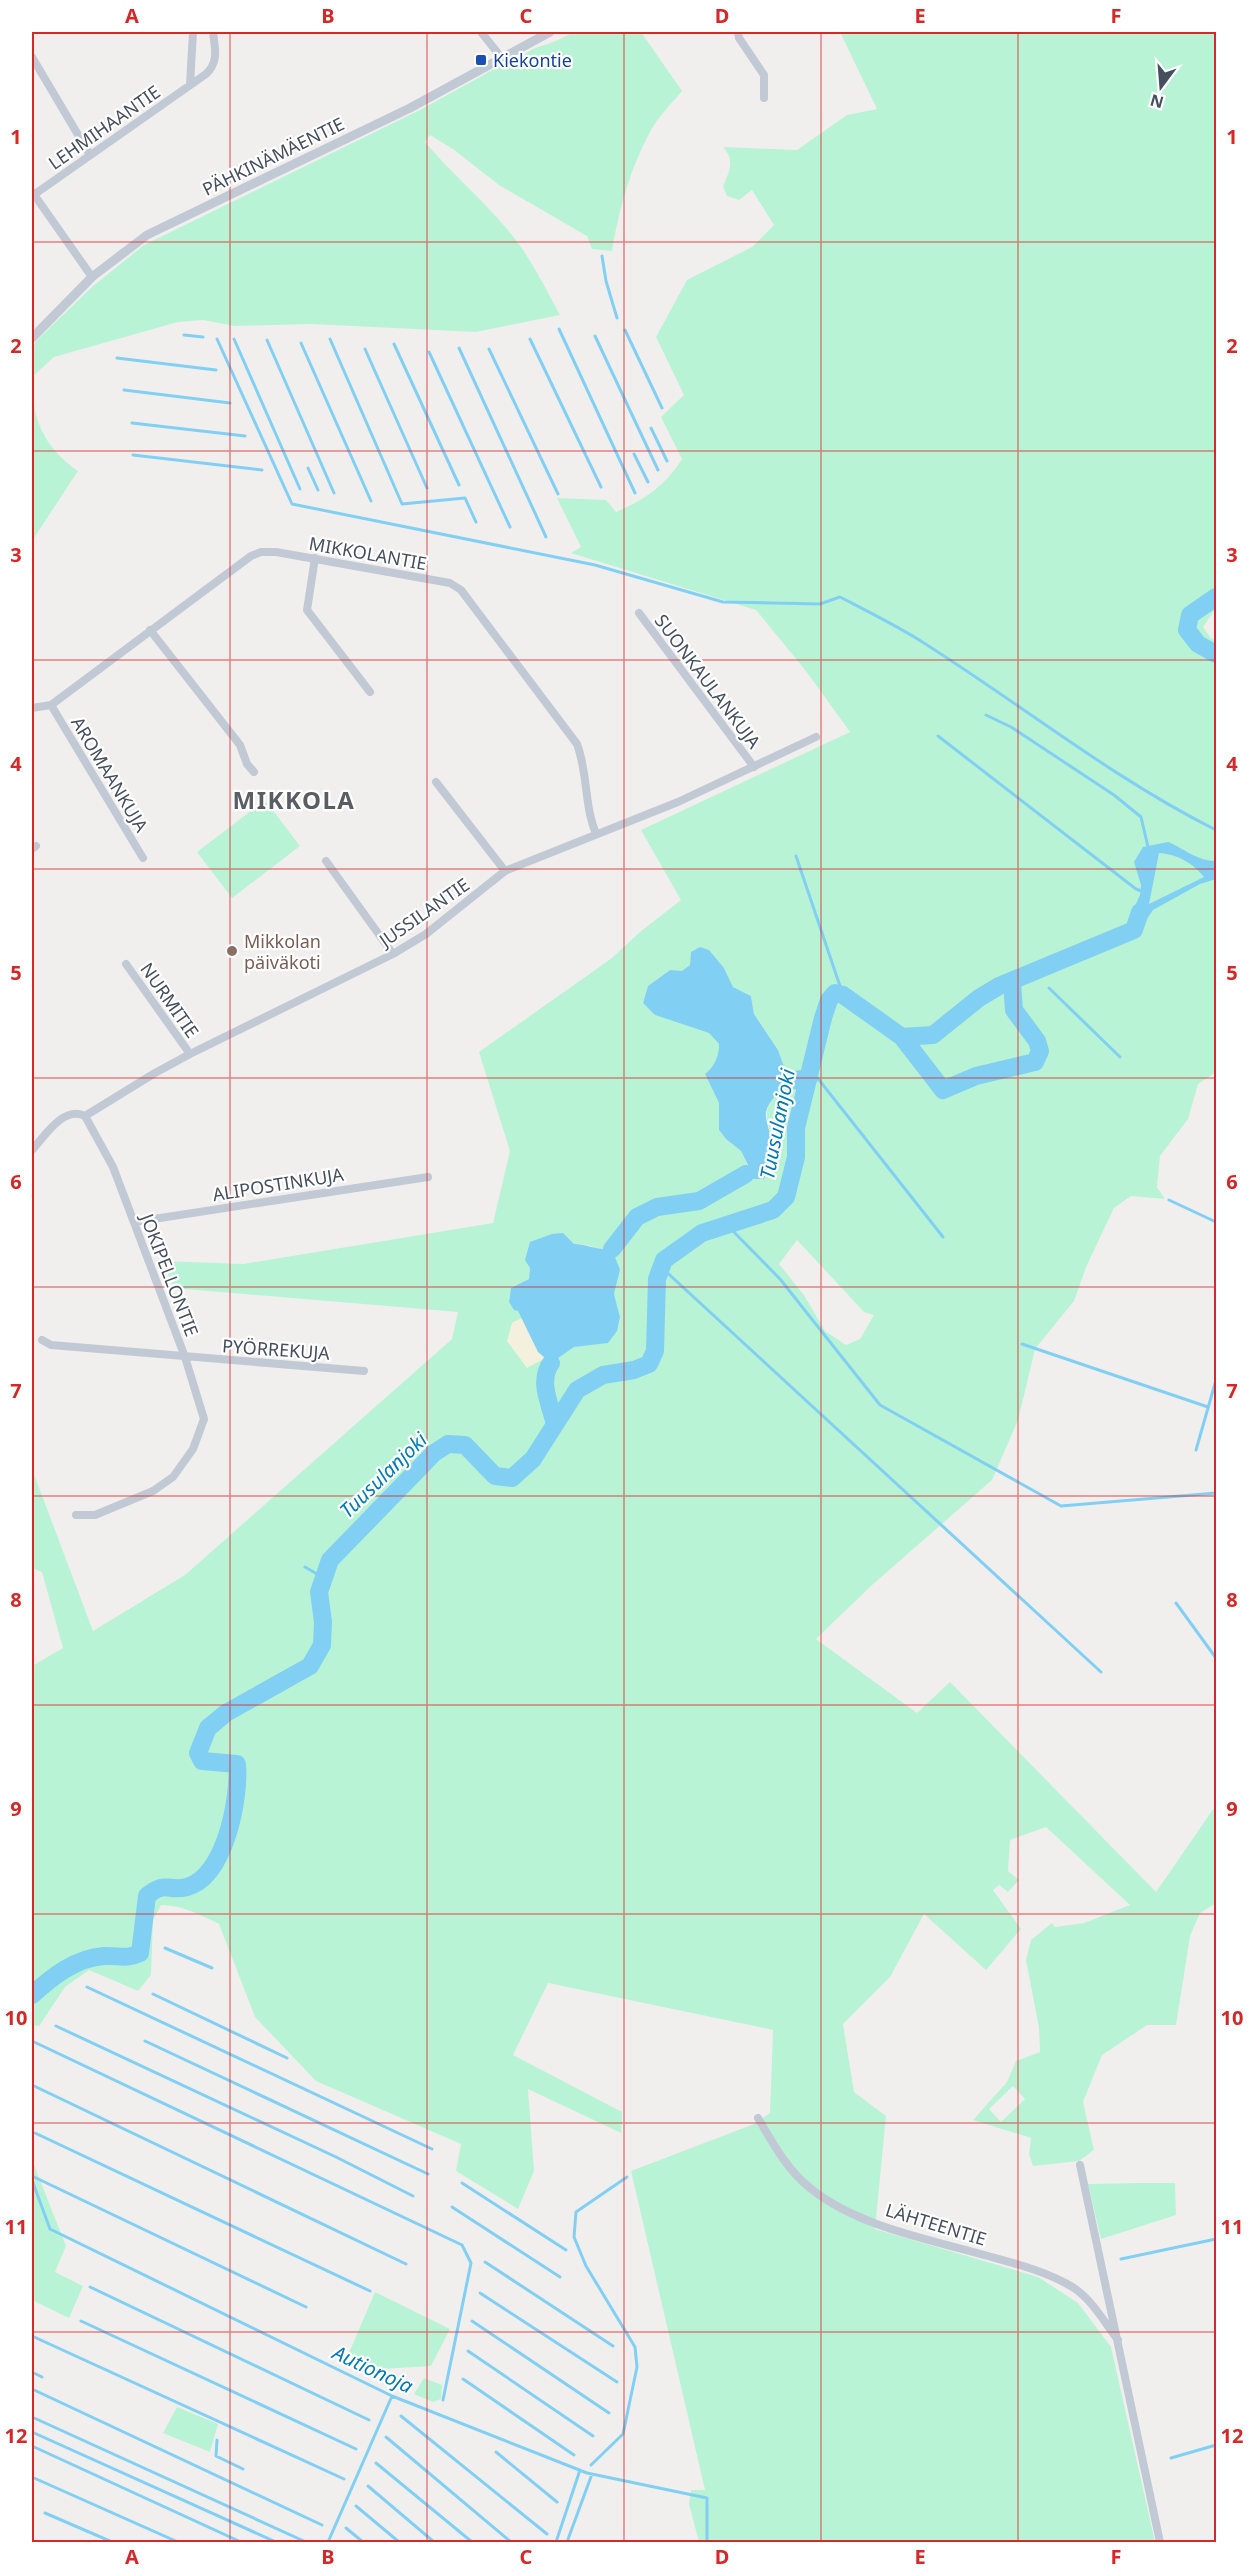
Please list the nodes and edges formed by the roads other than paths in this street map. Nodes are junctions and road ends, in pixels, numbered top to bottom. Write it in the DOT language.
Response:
graph roads {
  1 [pos="193,32"];
  2 [pos="213,32"];
  3 [pos="481,32"];
  4 [pos="550,32"];
  5 [pos="738,32"];
  6 [pos="32,57"];
  7 [pos="501,57"];
  8 [pos="190,85"];
  9 [pos="764,98"];
  10 [pos="90,155"];
  11 [pos="33,193"];
  12 [pos="92,277"];
  13 [pos="32,338"];
  14 [pos="315,558"];
  15 [pos="639,613"];
  16 [pos="150,630"];
  17 [pos="370,692"];
  18 [pos="51,705"];
  19 [pos="32,708"];
  20 [pos="816,737"];
  21 [pos="754,767"];
  22 [pos="254,772"];
  23 [pos="436,782"];
  24 [pos="596,834"];
  25 [pos="143,858"];
  26 [pos="326,861"];
  27 [pos="505,871"];
  28 [pos="393,954"];
  29 [pos="126,964"];
  30 [pos="190,1054"];
  31 [pos="85,1116"];
  32 [pos="32,1150"];
  33 [pos="428,1177"];
  34 [pos="134,1222"];
  35 [pos="42,1340"];
  36 [pos="185,1357"];
  37 [pos="364,1371"];
  38 [pos="76,1515"];
  39 [pos="758,2118"];
  40 [pos="1080,2165"];
  41 [pos="1118,2340"];
  42 [pos="1160,2542"];
  1 -- 8 [label="street"];
  2 -- 8 [label="street, LEHMIHAANTIE"];
  3 -- 7 [label="street"];
  4 -- 7 [label="street, PÄHKINÄMÄENTIE"];
  5 -- 9 [label="street"];
  6 -- 10 [label="street"];
  7 -- 12 [label="street, PÄHKINÄMÄENTIE"];
  8 -- 10 [label="street, LEHMIHAANTIE"];
  10 -- 11 [label="street, LEHMIHAANTIE"];
  11 -- 12 [label="street"];
  12 -- 13 [label="street, PÄHKINÄMÄENTIE"];
  14 -- 16 [label="street, MIKKOLANTIE"];
  14 -- 17 [label="street"];
  14 -- 24 [label="street, MIKKOLANTIE"];
  15 -- 21 [label="street, SUONKAULANKUJA"];
  16 -- 18 [label="street, MIKKOLANTIE"];
  16 -- 22 [label="street"];
  18 -- 19 [label="street, MIKKOLANTIE"];
  18 -- 25 [label="street, AROMAANKUJA"];
  20 -- 21 [label="street, JUSSILANTIE"];
  21 -- 24 [label="street, JUSSILANTIE"];
  23 -- 27 [label="street"];
  24 -- 27 [label="street, JUSSILANTIE"];
  26 -- 28 [label="street"];
  27 -- 28 [label="street, JUSSILANTIE"];
  28 -- 30 [label="street, JUSSILANTIE"];
  29 -- 30 [label="street, NURMITIE"];
  30 -- 31 [label="street, JUSSILANTIE"];
  31 -- 32 [label="street, JUSSILANTIE"];
  31 -- 34 [label="street, JOKIPELLONTIE"];
  33 -- 34 [label="street, ALIPOSTINKUJA"];
  34 -- 36 [label="street, JOKIPELLONTIE"];
  35 -- 36 [label="street, PYÖRREKUJA"];
  36 -- 37 [label="street, PYÖRREKUJA"];
  36 -- 38 [label="street, JOKIPELLONTIE"];
  39 -- 41 [label="street, LÄHTEENTIE"];
  40 -- 41 [label="street, LÄHTEENTIE"];
  41 -- 42 [label="street, LÄHTEENTIE"];
}
